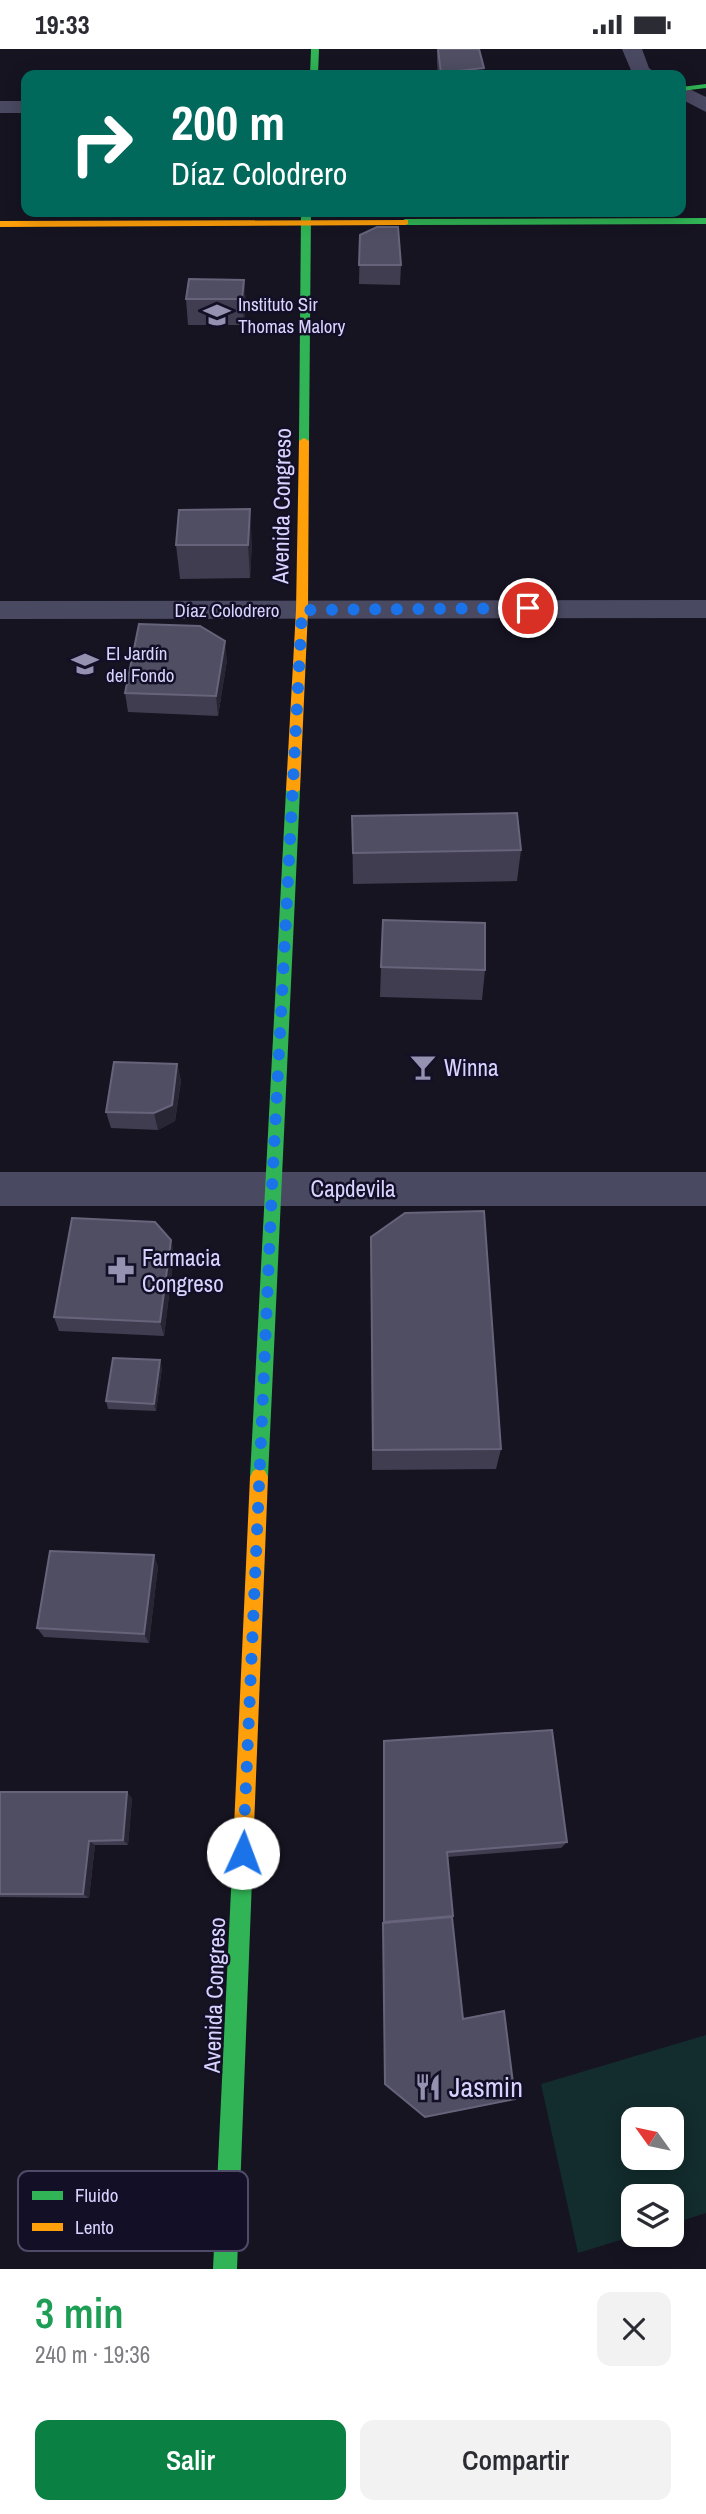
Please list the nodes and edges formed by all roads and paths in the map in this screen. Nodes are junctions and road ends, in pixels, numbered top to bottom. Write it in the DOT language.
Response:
graph roads {
  1 [pos="315,49"];
  2 [pos="632,49"];
  3 [pos="314,70"];
  4 [pos="640,70"];
  5 [pos="706,86"];
  6 [pos="686,89"];
  7 [pos="686,93"];
  8 [pos="706,106"];
  9 [pos="0,107"];
  10 [pos="21,107"];
  11 [pos="306,218"];
  12 [pos="706,221"];
  13 [pos="0,224"];
  14 [pos="706,609"];
  15 [pos="0,610"];
  16 [pos="302,610"];
  17 [pos="272,1188"];
  18 [pos="0,1189"];
  19 [pos="706,1189"];
  20 [pos="229,2171"];
  21 [pos="226,2251"];
  22 [pos="225,2269"];
  1 -- 3 [label="main road"];
  2 -- 4 [label="street"];
  5 -- 6 [label="main road"];
  7 -- 8 [label="street"];
  9 -- 10 [label="street"];
  11 -- 12 [label="main road"];
  11 -- 13 [label="main road"];
  11 -- 16 [label="main road, Avenida Congreso"];
  14 -- 16 [label="street, Díaz Colodrero"];
  15 -- 16 [label="street, Díaz Colodrero"];
  16 -- 17 [label="main road, Avenida Congreso"];
  17 -- 18 [label="street, Capdevila"];
  17 -- 19 [label="street, Capdevila"];
  17 -- 20 [label="main road, Avenida Congreso"];
  21 -- 22 [label="main road, Avenida Congreso"];
}
